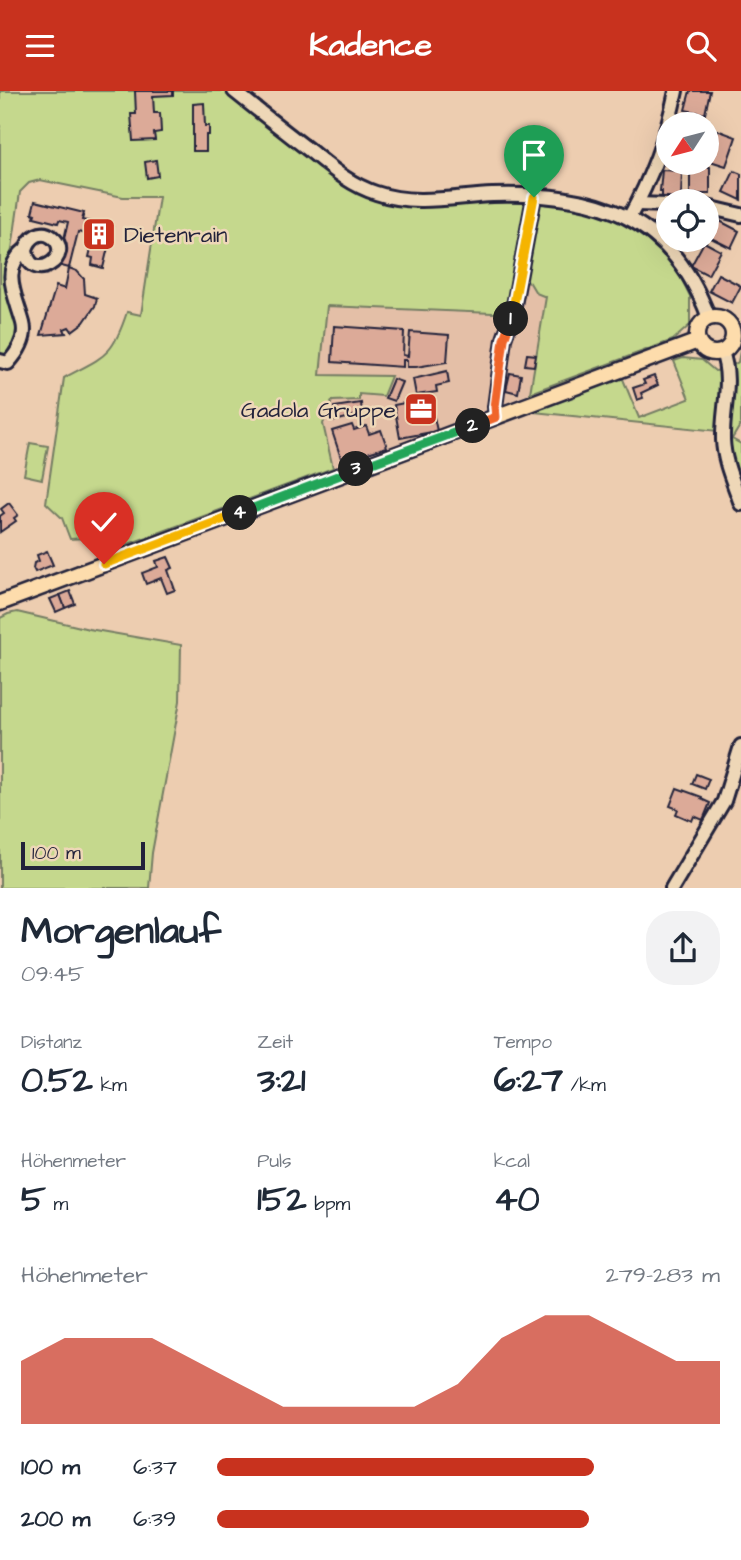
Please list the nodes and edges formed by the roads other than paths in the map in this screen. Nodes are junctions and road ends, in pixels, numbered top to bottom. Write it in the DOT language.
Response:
graph roads {
  1 [pos="234,91"];
  2 [pos="676,91"];
  3 [pos="534,197"];
  4 [pos="636,204"];
  5 [pos="656,205"];
  6 [pos="719,210"];
  7 [pos="741,215"];
  8 [pos="629,218"];
  9 [pos="26,249"];
  10 [pos="709,318"];
  11 [pos="736,328"];
  12 [pos="698,341"];
  13 [pos="722,352"];
  14 [pos="0,361"];
  15 [pos="496,417"];
  16 [pos="741,504"];
  17 [pos="0,603"];
  18 [pos="741,746"];
  19 [pos="672,888"];
  1 -- 3 [label="street"];
  2 -- 4 [label="street"];
  3 -- 8 [label="street"];
  3 -- 15 [label="street"];
  4 -- 5 [label="street"];
  4 -- 8 [label="street"];
  6 -- 7 [label="street"];
  8 -- 10 [label="street"];
  9 -- 14 [label="street"];
  10 -- 11 [label="main road"];
  10 -- 12 [label="main road"];
  11 -- 13 [label="main road"];
  12 -- 13 [label="main road"];
  12 -- 15 [label="main road"];
  13 -- 16 [label="street"];
  15 -- 17 [label="main road"];
  18 -- 19 [label="street"];
}
